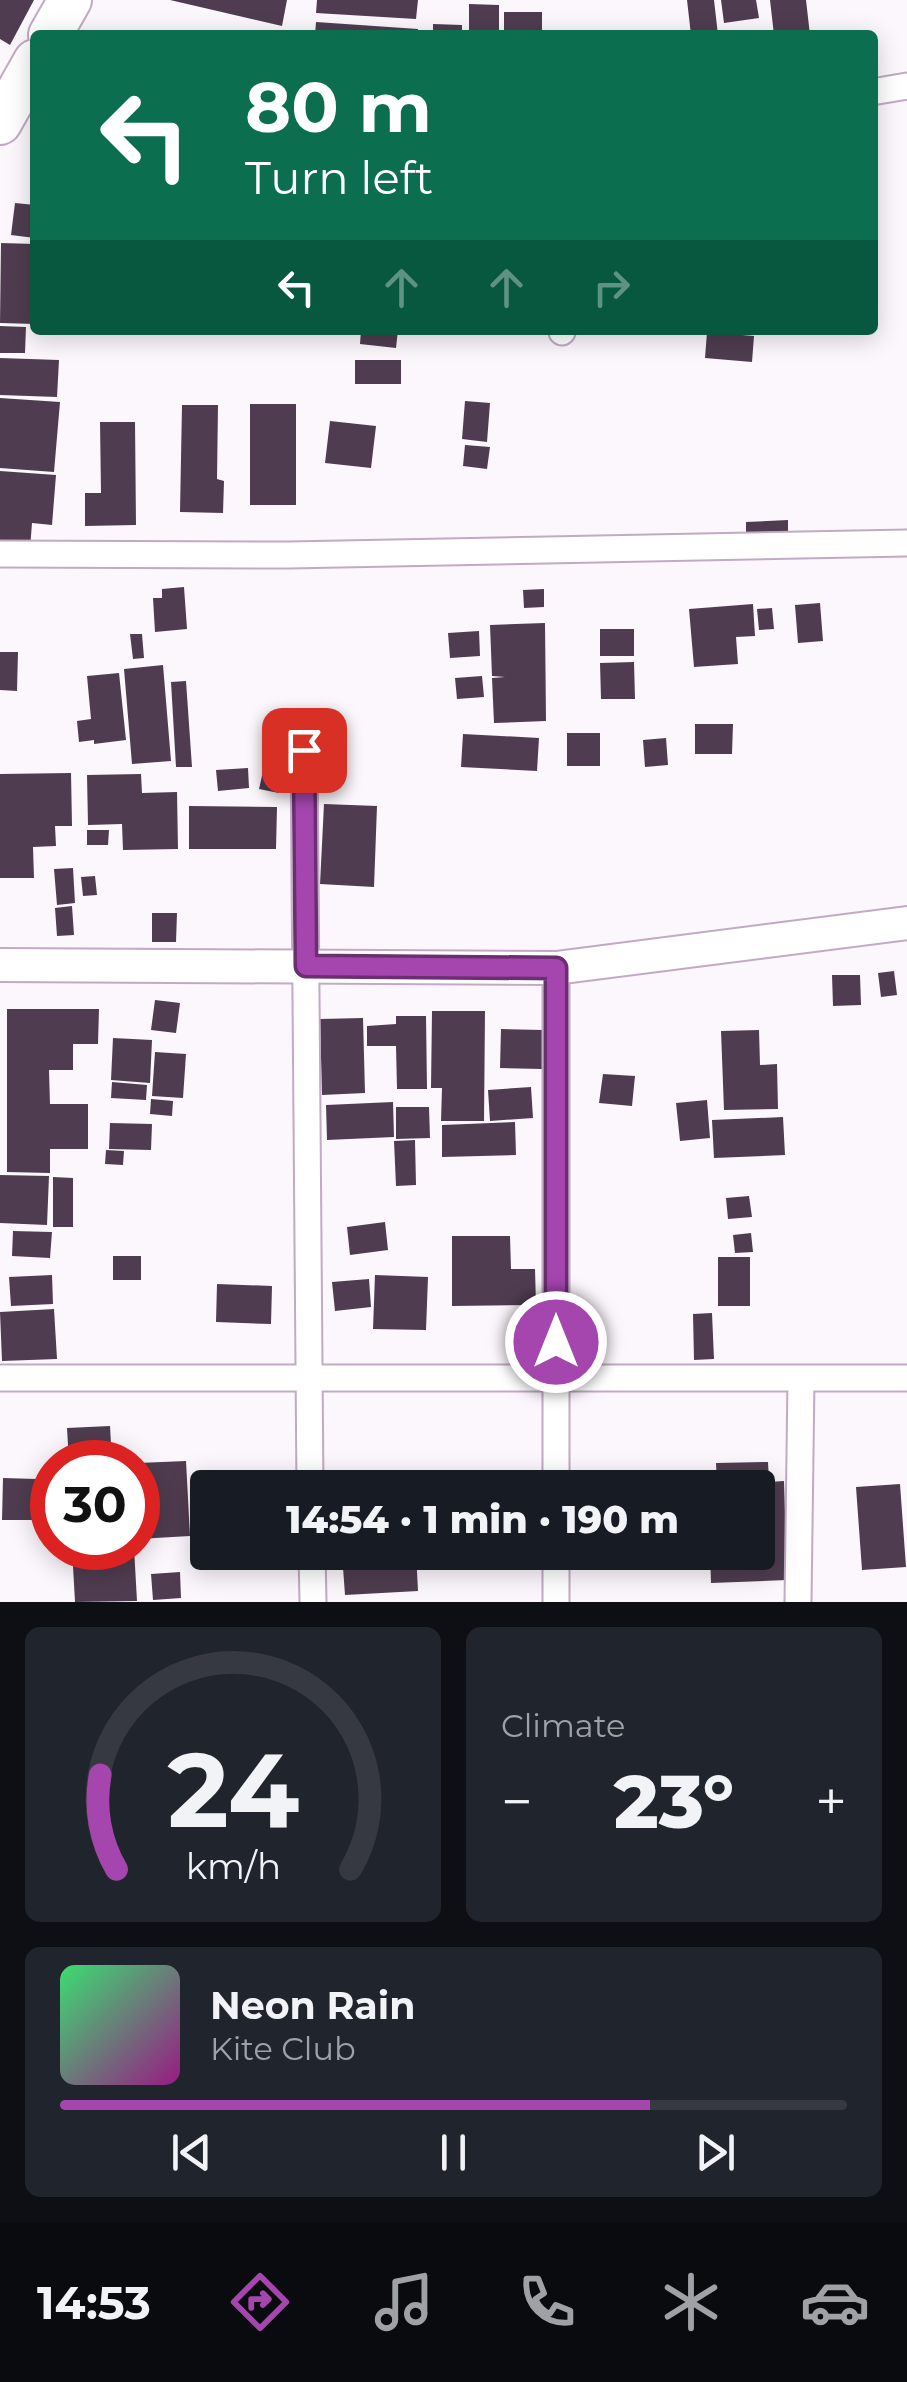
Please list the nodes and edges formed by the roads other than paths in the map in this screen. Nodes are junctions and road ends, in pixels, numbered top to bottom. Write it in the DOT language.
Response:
graph roads {
  1 [pos="70,0"];
  2 [pos="53,30"];
  3 [pos="30,75"];
  4 [pos="907,86"];
  5 [pos="878,91"];
  6 [pos="0,123"];
  7 [pos="907,543"];
  8 [pos="0,554"];
  9 [pos="304,750"];
  10 [pos="907,923"];
  11 [pos="0,965"];
  12 [pos="306,966"];
  13 [pos="556,968"];
  14 [pos="308,1376"];
  15 [pos="0,1378"];
  16 [pos="800,1378"];
  17 [pos="907,1378"];
  18 [pos="556,1380"];
  19 [pos="310,1470"];
  20 [pos="556,1470"];
  21 [pos="312,1570"];
  22 [pos="556,1570"];
  23 [pos="312,1602"];
  24 [pos="556,1602"];
  25 [pos="798,1602"];
  1 -- 2 [label="highway"];
  3 -- 6 [label="highway"];
  4 -- 5 [label="street"];
  7 -- 8 [label="street"];
  9 -- 12 [label="street"];
  10 -- 13 [label="street"];
  11 -- 12 [label="street"];
  12 -- 13 [label="street"];
  12 -- 14 [label="street"];
  13 -- 18 [label="street"];
  14 -- 15 [label="street"];
  14 -- 18 [label="street"];
  14 -- 19 [label="street"];
  16 -- 17 [label="street"];
  16 -- 18 [label="street"];
  16 -- 25 [label="street"];
  18 -- 20 [label="street"];
  21 -- 23 [label="street"];
  22 -- 24 [label="street"];
}
